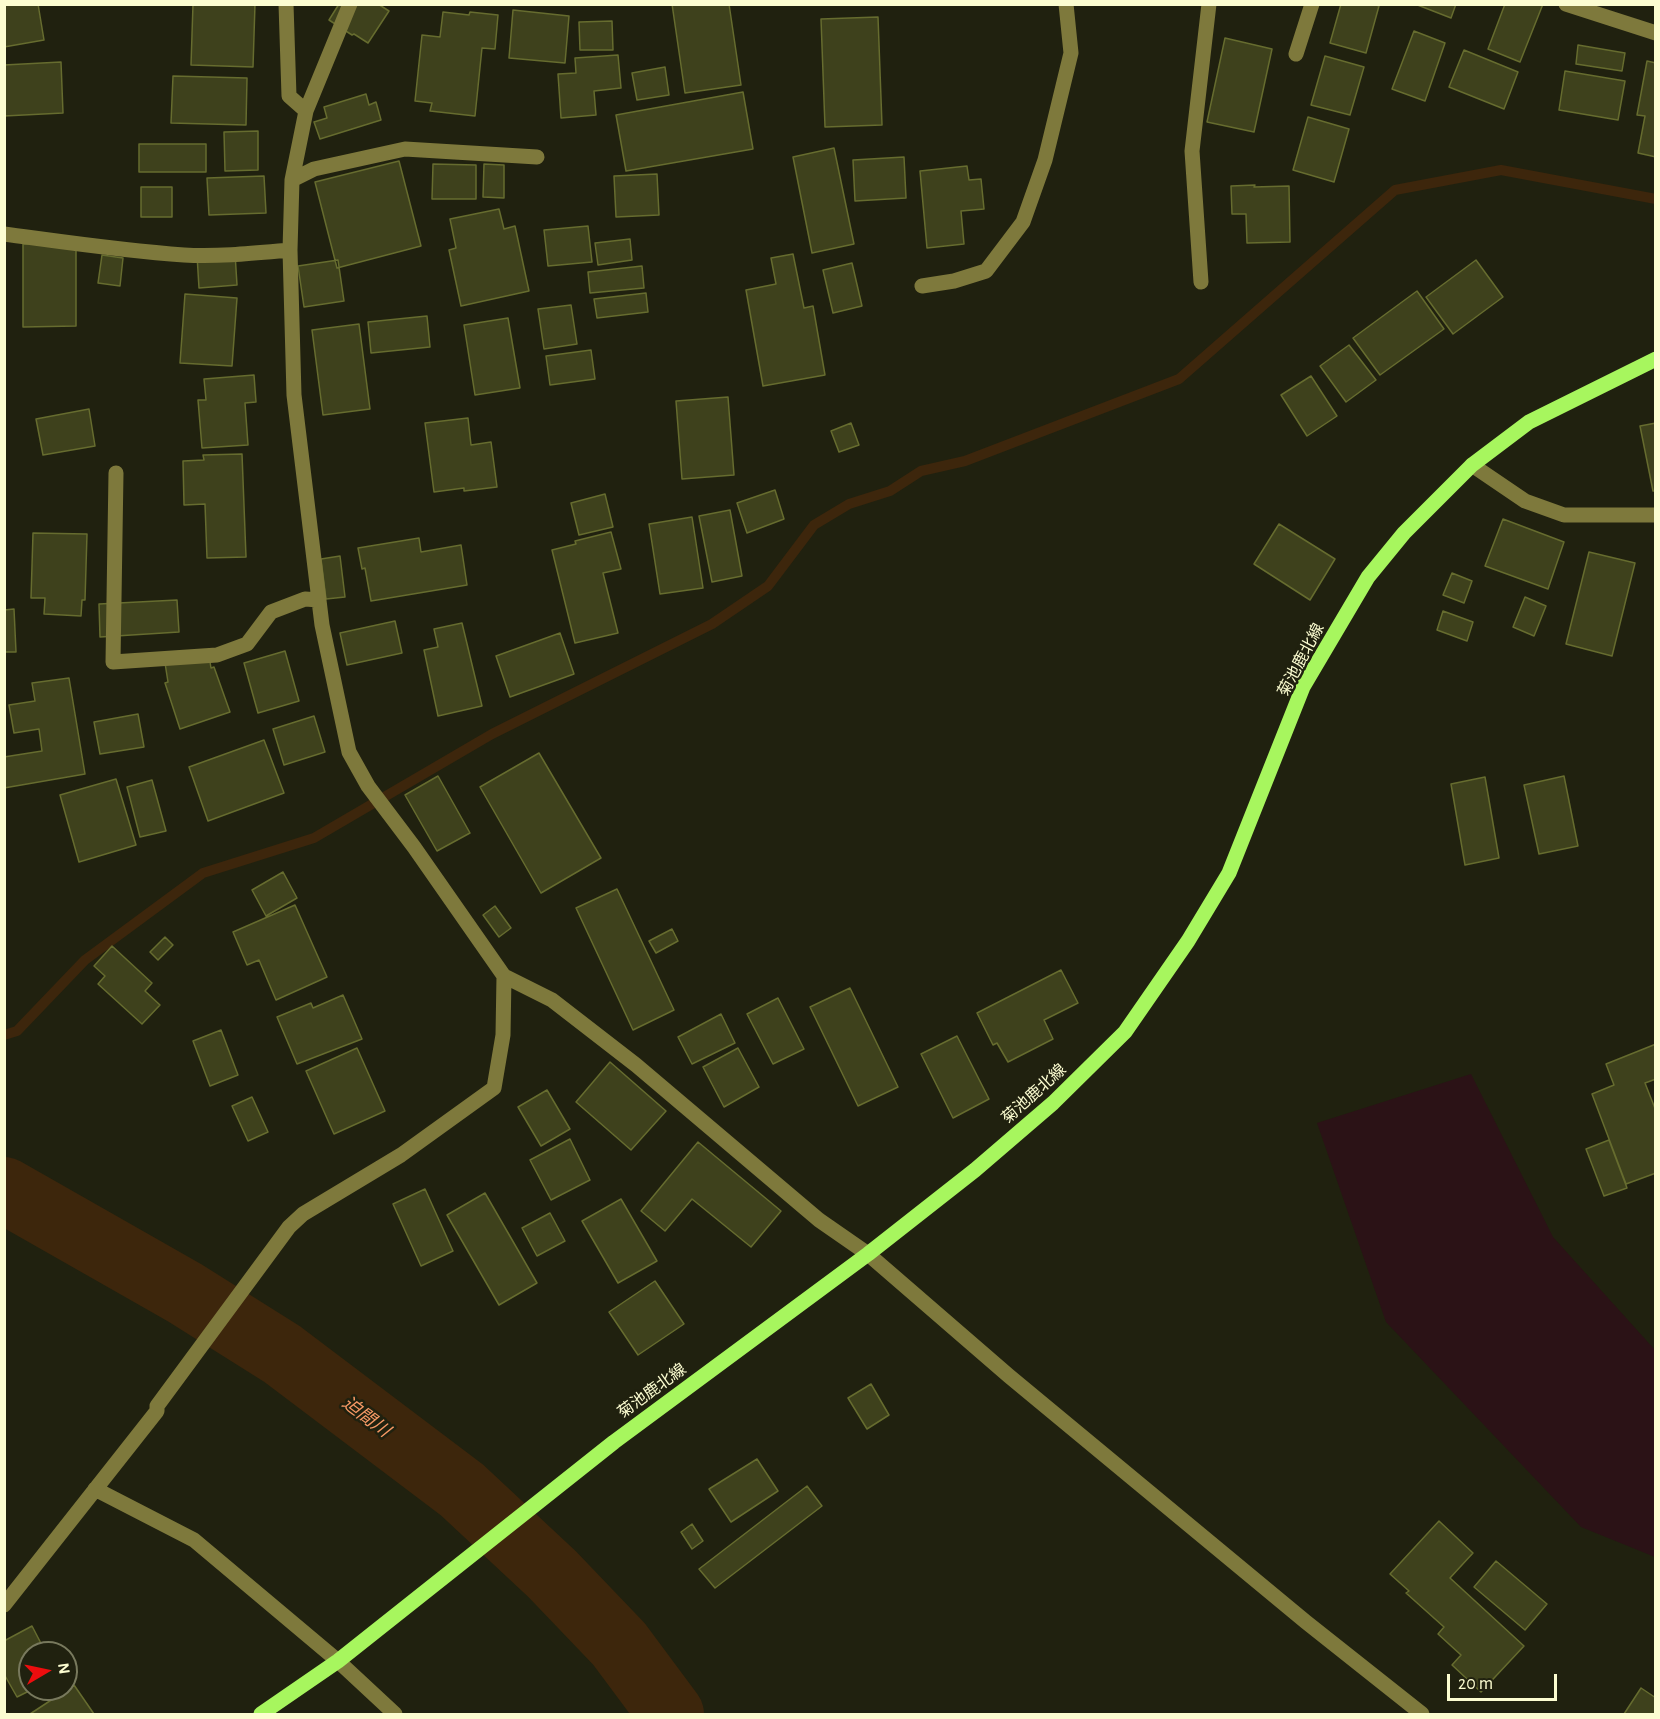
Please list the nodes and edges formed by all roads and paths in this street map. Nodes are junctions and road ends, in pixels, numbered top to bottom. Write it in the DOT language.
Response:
graph roads {
  1 [pos="286,4"];
  2 [pos="350,4"];
  3 [pos="1066,4"];
  4 [pos="1209,4"];
  5 [pos="1312,4"];
  6 [pos="1566,4"];
  7 [pos="1656,33"];
  8 [pos="1296,54"];
  9 [pos="306,111"];
  10 [pos="537,158"];
  11 [pos="292,180"];
  12 [pos="4,234"];
  13 [pos="290,250"];
  14 [pos="1201,282"];
  15 [pos="922,286"];
  16 [pos="1656,359"];
  17 [pos="1472,465"];
  18 [pos="116,473"];
  19 [pos="1656,515"];
  20 [pos="319,600"];
  21 [pos="504,976"];
  22 [pos="868,1254"];
  23 [pos="95,1489"];
  24 [pos="4,1605"];
  25 [pos="338,1662"];
  26 [pos="261,1714"];
  27 [pos="395,1714"];
  28 [pos="1422,1714"];
  1 -- 9 [label="street"];
  2 -- 9 [label="street"];
  3 -- 15 [label="street"];
  4 -- 14 [label="street"];
  5 -- 8 [label="street"];
  6 -- 7 [label="street"];
  9 -- 11 [label="street"];
  10 -- 11 [label="street"];
  11 -- 13 [label="street"];
  12 -- 13 [label="street"];
  13 -- 20 [label="street"];
  16 -- 17 [label="main road, 菊池鹿北線"];
  17 -- 19 [label="street"];
  17 -- 22 [label="main road, 菊池鹿北線"];
  18 -- 20 [label="street"];
  20 -- 21 [label="street"];
  21 -- 22 [label="street"];
  21 -- 23 [label="street"];
  22 -- 25 [label="main road, 菊池鹿北線"];
  22 -- 28 [label="street"];
  23 -- 24 [label="street"];
  23 -- 25 [label="street"];
  25 -- 26 [label="main road, 菊池鹿北線"];
  25 -- 27 [label="street"];
}
